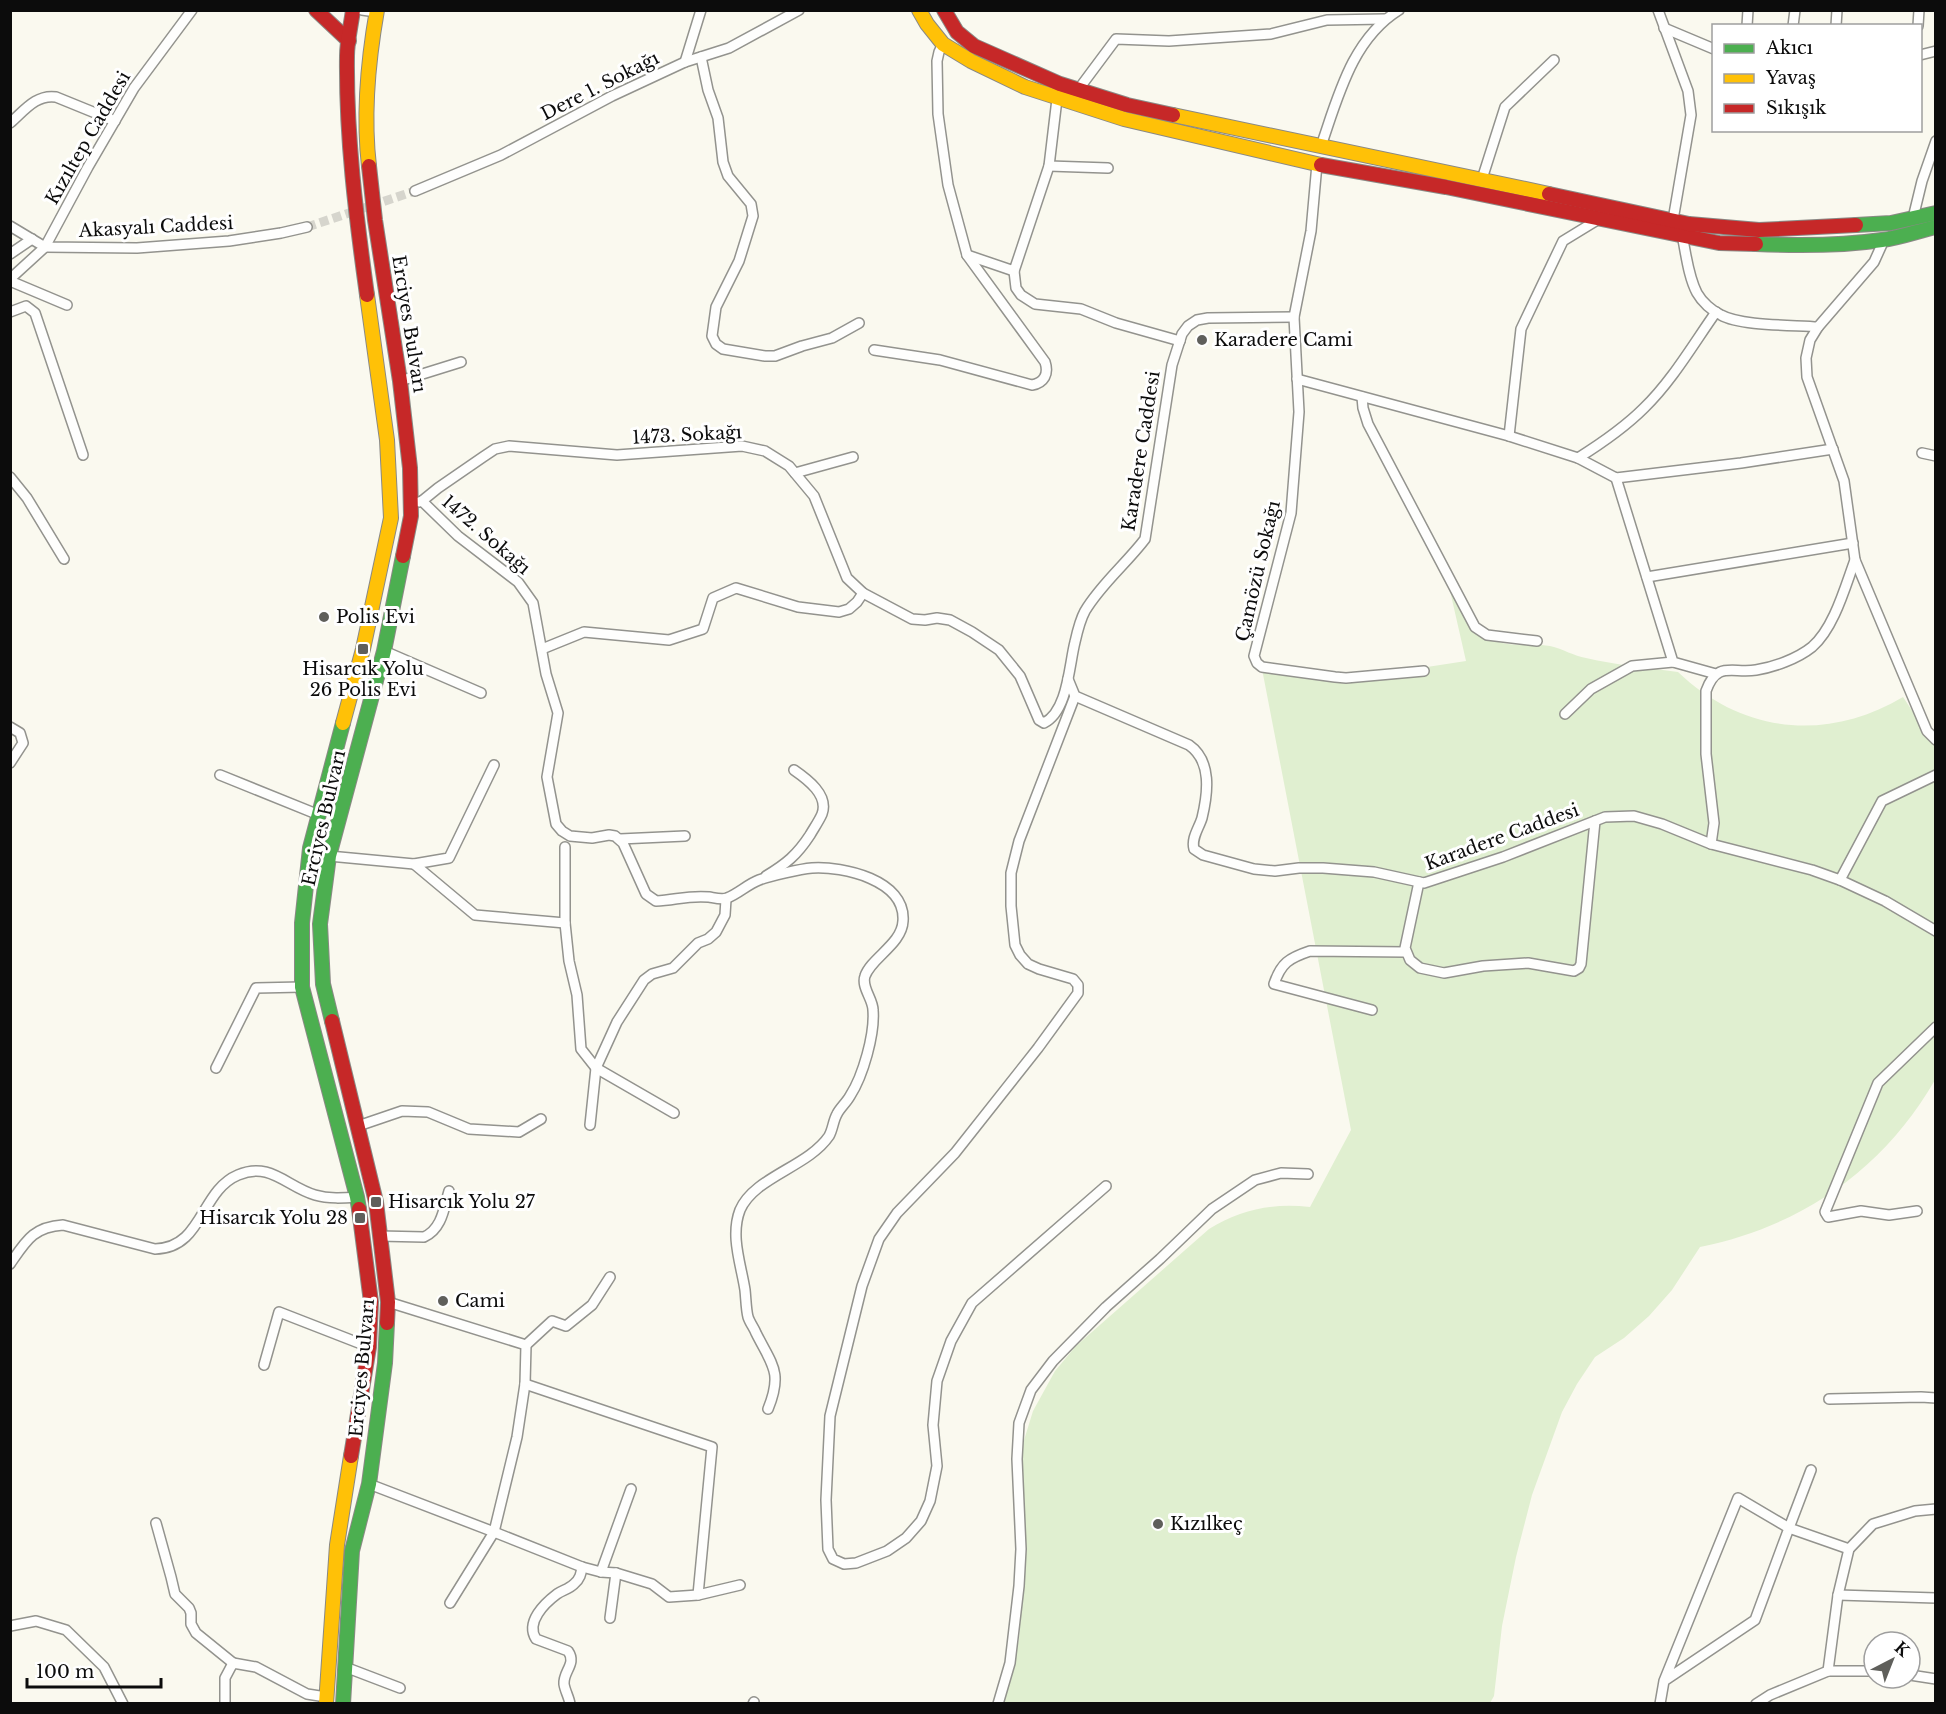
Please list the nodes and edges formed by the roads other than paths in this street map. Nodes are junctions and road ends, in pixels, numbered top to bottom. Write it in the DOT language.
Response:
graph roads {
  1 [pos="192,10"];
  2 [pos="315,10"];
  3 [pos="353,10"];
  4 [pos="701,10"];
  5 [pos="799,10"];
  6 [pos="919,10"];
  7 [pos="944,10"];
  8 [pos="1399,10"];
  9 [pos="1658,10"];
  10 [pos="372,11"];
  11 [pos="1385,19"];
  12 [pos="1664,28"];
  13 [pos="349,41"];
  14 [pos="943,44"];
  15 [pos="1712,49"];
  16 [pos="701,57"];
  17 [pos="1554,60"];
  18 [pos="685,62"];
  19 [pos="1078,90"];
  20 [pos="1057,99"];
  21 [pos="115,121"];
  22 [pos="10,123"];
  23 [pos="1935,141"];
  24 [pos="1321,146"];
  25 [pos="1317,164"];
  26 [pos="1049,166"];
  27 [pos="1108,168"];
  28 [pos="1482,179"];
  29 [pos="415,191"];
  30 [pos="1935,213"];
  31 [pos="1913,218"];
  32 [pos="1599,219"];
  33 [pos="1673,220"];
  34 [pos="10,226"];
  35 [pos="1935,227"];
  36 [pos="307,228"];
  37 [pos="1682,235"];
  38 [pos="32,239"];
  39 [pos="1884,240"];
  40 [pos="45,247"];
  41 [pos="10,254"];
  42 [pos="967,255"];
  43 [pos="1014,271"];
  44 [pos="10,280"];
  45 [pos="68,305"];
  46 [pos="10,312"];
  47 [pos="1716,312"];
  48 [pos="1294,316"];
  49 [pos="859,323"];
  50 [pos="1818,327"];
  51 [pos="1179,341"];
  52 [pos="874,350"];
  53 [pos="461,362"];
  54 [pos="1297,379"];
  55 [pos="400,381"];
  56 [pos="1362,397"];
  57 [pos="1509,436"];
  58 [pos="1833,449"];
  59 [pos="1922,453"];
  60 [pos="83,455"];
  61 [pos="1935,456"];
  62 [pos="853,457"];
  63 [pos="1578,458"];
  64 [pos="795,473"];
  65 [pos="10,477"];
  66 [pos="1616,478"];
  67 [pos="416,502"];
  68 [pos="1853,543"];
  69 [pos="64,559"];
  70 [pos="1856,560"];
  71 [pos="1647,577"];
  72 [pos="862,593"];
  73 [pos="1537,641"];
  74 [pos="542,649"];
  75 [pos="384,651"];
  76 [pos="1673,662"];
  77 [pos="1424,670"];
  78 [pos="1716,674"];
  79 [pos="1068,678"];
  80 [pos="481,693"];
  81 [pos="1075,696"];
  82 [pos="1565,714"];
  83 [pos="10,727"];
  84 [pos="1935,740"];
  85 [pos="10,763"];
  86 [pos="494,765"];
  87 [pos="794,770"];
  88 [pos="220,775"];
  89 [pos="1935,775"];
  90 [pos="319,815"];
  91 [pos="1595,821"];
  92 [pos="685,836"];
  93 [pos="620,839"];
  94 [pos="1711,844"];
  95 [pos="566,847"];
  96 [pos="329,856"];
  97 [pos="414,864"];
  98 [pos="759,880"];
  99 [pos="1840,880"];
  100 [pos="1419,882"];
  101 [pos="726,899"];
  102 [pos="565,923"];
  103 [pos="1931,929"];
  104 [pos="1935,937"];
  105 [pos="1406,952"];
  106 [pos="302,987"];
  107 [pos="1372,1010"];
  108 [pos="1935,1027"];
  109 [pos="216,1068"];
  110 [pos="596,1068"];
  111 [pos="674,1113"];
  112 [pos="541,1119"];
  113 [pos="590,1125"];
  114 [pos="358,1126"];
  115 [pos="1308,1174"];
  116 [pos="1106,1186"];
  117 [pos="449,1191"];
  118 [pos="357,1197"];
  119 [pos="1917,1211"];
  120 [pos="379,1236"];
  121 [pos="10,1264"];
  122 [pos="610,1277"];
  123 [pos="388,1302"];
  124 [pos="526,1345"];
  125 [pos="369,1347"];
  126 [pos="264,1365"];
  127 [pos="525,1384"];
  128 [pos="1830,1398"];
  129 [pos="1935,1398"];
  130 [pos="768,1409"];
  131 [pos="1811,1470"];
  132 [pos="369,1484"];
  133 [pos="630,1489"];
  134 [pos="1935,1509"];
  135 [pos="156,1523"];
  136 [pos="1789,1528"];
  137 [pos="494,1532"];
  138 [pos="1849,1549"];
  139 [pos="582,1567"];
  140 [pos="601,1572"];
  141 [pos="616,1573"];
  142 [pos="740,1585"];
  143 [pos="698,1595"];
  144 [pos="1838,1595"];
  145 [pos="1935,1598"];
  146 [pos="450,1603"];
  147 [pos="610,1618"];
  148 [pos="10,1626"];
  149 [pos="233,1663"];
  150 [pos="345,1667"];
  151 [pos="1828,1671"];
  152 [pos="1862,1671"];
  153 [pos="1664,1681"];
  154 [pos="400,1688"];
  155 [pos="326,1700"];
  156 [pos="123,1704"];
  157 [pos="225,1704"];
  158 [pos="343,1704"];
  159 [pos="570,1704"];
  160 [pos="998,1704"];
  161 [pos="1660,1704"];
  162 [pos="1756,1704"];
  1 -- 21 [label="street, Kızıltep Caddesi"];
  2 -- 13 [label="main road"];
  3 -- 13 [label="main road, Erciyes Bulvarı"];
  4 -- 18 [label="street"];
  5 -- 16 [label="street, Dere 1. Sokağı"];
  6 -- 14 [label="main road"];
  7 -- 19 [label="main road"];
  8 -- 11 [label="street"];
  9 -- 12 [label="street"];
  10 -- 55 [label="main road, Erciyes Bulvarı"];
  11 -- 19 [label="street"];
  11 -- 24 [label="street"];
  12 -- 15 [label="street"];
  12 -- 33 [label="street"];
  13 -- 90 [label="main road, Erciyes Bulvarı"];
  14 -- 20 [label="main road"];
  14 -- 42 [label="street"];
  16 -- 18 [label="street, Dere 1. Sokağı"];
  16 -- 49 [label="street"];
  17 -- 28 [label="street"];
  18 -- 29 [label="street, Dere 1. Sokağı"];
  19 -- 24 [label="main road"];
  20 -- 25 [label="main road"];
  20 -- 26 [label="street"];
  21 -- 22 [label="street"];
  21 -- 40 [label="street, Kızıltep Caddesi"];
  23 -- 31 [label="street"];
  24 -- 28 [label="main road"];
  25 -- 32 [label="main road"];
  25 -- 48 [label="street"];
  26 -- 27 [label="street"];
  26 -- 43 [label="street"];
  28 -- 33 [label="main road"];
  30 -- 31 [label="main road"];
  31 -- 33 [label="main road"];
  32 -- 37 [label="main road"];
  32 -- 57 [label="street"];
  34 -- 38 [label="street"];
  35 -- 39 [label="main road"];
  36 -- 40 [label="street, Akasyalı Caddesi"];
  37 -- 39 [label="main road"];
  37 -- 47 [label="street"];
  38 -- 40 [label="street"];
  38 -- 41 [label="street"];
  39 -- 50 [label="street"];
  40 -- 44 [label="street, Kızıltep Caddesi"];
  42 -- 43 [label="street"];
  42 -- 52 [label="street"];
  43 -- 51 [label="street"];
  44 -- 45 [label="street"];
  46 -- 60 [label="street"];
  47 -- 50 [label="street"];
  47 -- 63 [label="street"];
  48 -- 51 [label="street, Karadere Caddesi"];
  48 -- 54 [label="street, Çamözü Sokağı"];
  50 -- 58 [label="street"];
  51 -- 79 [label="street, Karadere Caddesi"];
  53 -- 55 [label="street"];
  54 -- 56 [label="street"];
  54 -- 77 [label="street, Çamözü Sokağı"];
  55 -- 67 [label="main road, Erciyes Bulvarı"];
  56 -- 57 [label="street"];
  56 -- 73 [label="street"];
  57 -- 63 [label="street"];
  58 -- 66 [label="street"];
  58 -- 68 [label="street"];
  59 -- 61 [label="street"];
  62 -- 64 [label="street"];
  63 -- 66 [label="street"];
  64 -- 67 [label="street, 1473. Sokağı"];
  64 -- 72 [label="street, 1473. Sokağı"];
  65 -- 69 [label="street"];
  66 -- 71 [label="street"];
  67 -- 74 [label="street, 1472. Sokağı"];
  67 -- 75 [label="main road, Erciyes Bulvarı"];
  68 -- 70 [label="street"];
  68 -- 71 [label="street"];
  70 -- 78 [label="street"];
  70 -- 84 [label="street"];
  71 -- 76 [label="street"];
  72 -- 74 [label="street"];
  72 -- 79 [label="street, 1473. Sokağı"];
  74 -- 93 [label="street, 1472. Sokağı"];
  75 -- 80 [label="street"];
  75 -- 96 [label="main road, Erciyes Bulvarı"];
  76 -- 78 [label="street"];
  76 -- 82 [label="street"];
  78 -- 94 [label="street"];
  79 -- 81 [label="street"];
  81 -- 100 [label="street, Karadere Caddesi"];
  81 -- 116 [label="street"];
  83 -- 85 [label="street"];
  86 -- 97 [label="street"];
  87 -- 98 [label="street"];
  88 -- 90 [label="street"];
  89 -- 99 [label="street"];
  90 -- 106 [label="main road, Erciyes Bulvarı"];
  91 -- 94 [label="street, Karadere Caddesi"];
  91 -- 100 [label="street, Karadere Caddesi"];
  91 -- 105 [label="street"];
  92 -- 93 [label="street, 1472. Sokağı"];
  93 -- 101 [label="street"];
  94 -- 99 [label="street, Karadere Caddesi"];
  95 -- 102 [label="street"];
  96 -- 97 [label="street"];
  96 -- 114 [label="main road, Erciyes Bulvarı"];
  97 -- 102 [label="street"];
  98 -- 101 [label="street"];
  98 -- 130 [label="street"];
  99 -- 103 [label="street, Karadere Caddesi"];
  100 -- 105 [label="street"];
  101 -- 110 [label="street"];
  102 -- 110 [label="street"];
  103 -- 104 [label="street, Karadere Caddesi"];
  105 -- 107 [label="street"];
  106 -- 109 [label="street"];
  106 -- 118 [label="main road, Erciyes Bulvarı"];
  108 -- 119 [label="street"];
  110 -- 111 [label="street"];
  110 -- 113 [label="street"];
  112 -- 114 [label="street"];
  114 -- 120 [label="main road, Erciyes Bulvarı"];
  115 -- 160 [label="street"];
  117 -- 120 [label="street"];
  118 -- 121 [label="street"];
  118 -- 125 [label="main road, Erciyes Bulvarı"];
  120 -- 123 [label="main road, Erciyes Bulvarı"];
  122 -- 124 [label="street"];
  123 -- 124 [label="street"];
  123 -- 132 [label="main road, Erciyes Bulvarı"];
  124 -- 127 [label="street"];
  125 -- 126 [label="street"];
  125 -- 155 [label="main road, Erciyes Bulvarı"];
  127 -- 137 [label="street"];
  127 -- 143 [label="street"];
  128 -- 129 [label="street"];
  131 -- 136 [label="street"];
  132 -- 137 [label="street"];
  132 -- 150 [label="main road, Erciyes Bulvarı"];
  133 -- 140 [label="street"];
  134 -- 138 [label="street"];
  135 -- 149 [label="street"];
  136 -- 138 [label="street"];
  136 -- 153 [label="street"];
  136 -- 153 [label="street"];
  137 -- 139 [label="street"];
  137 -- 146 [label="street"];
  138 -- 144 [label="street"];
  139 -- 140 [label="street"];
  139 -- 159 [label="street"];
  140 -- 141 [label="street"];
  141 -- 143 [label="street"];
  141 -- 147 [label="street"];
  142 -- 143 [label="street"];
  144 -- 145 [label="street"];
  144 -- 151 [label="street"];
  148 -- 156 [label="street"];
  149 -- 155 [label="street"];
  149 -- 157 [label="street"];
  150 -- 154 [label="street"];
  150 -- 158 [label="main road, Erciyes Bulvarı"];
  151 -- 152 [label="street"];
  151 -- 162 [label="street"];
  153 -- 161 [label="street"];
}
